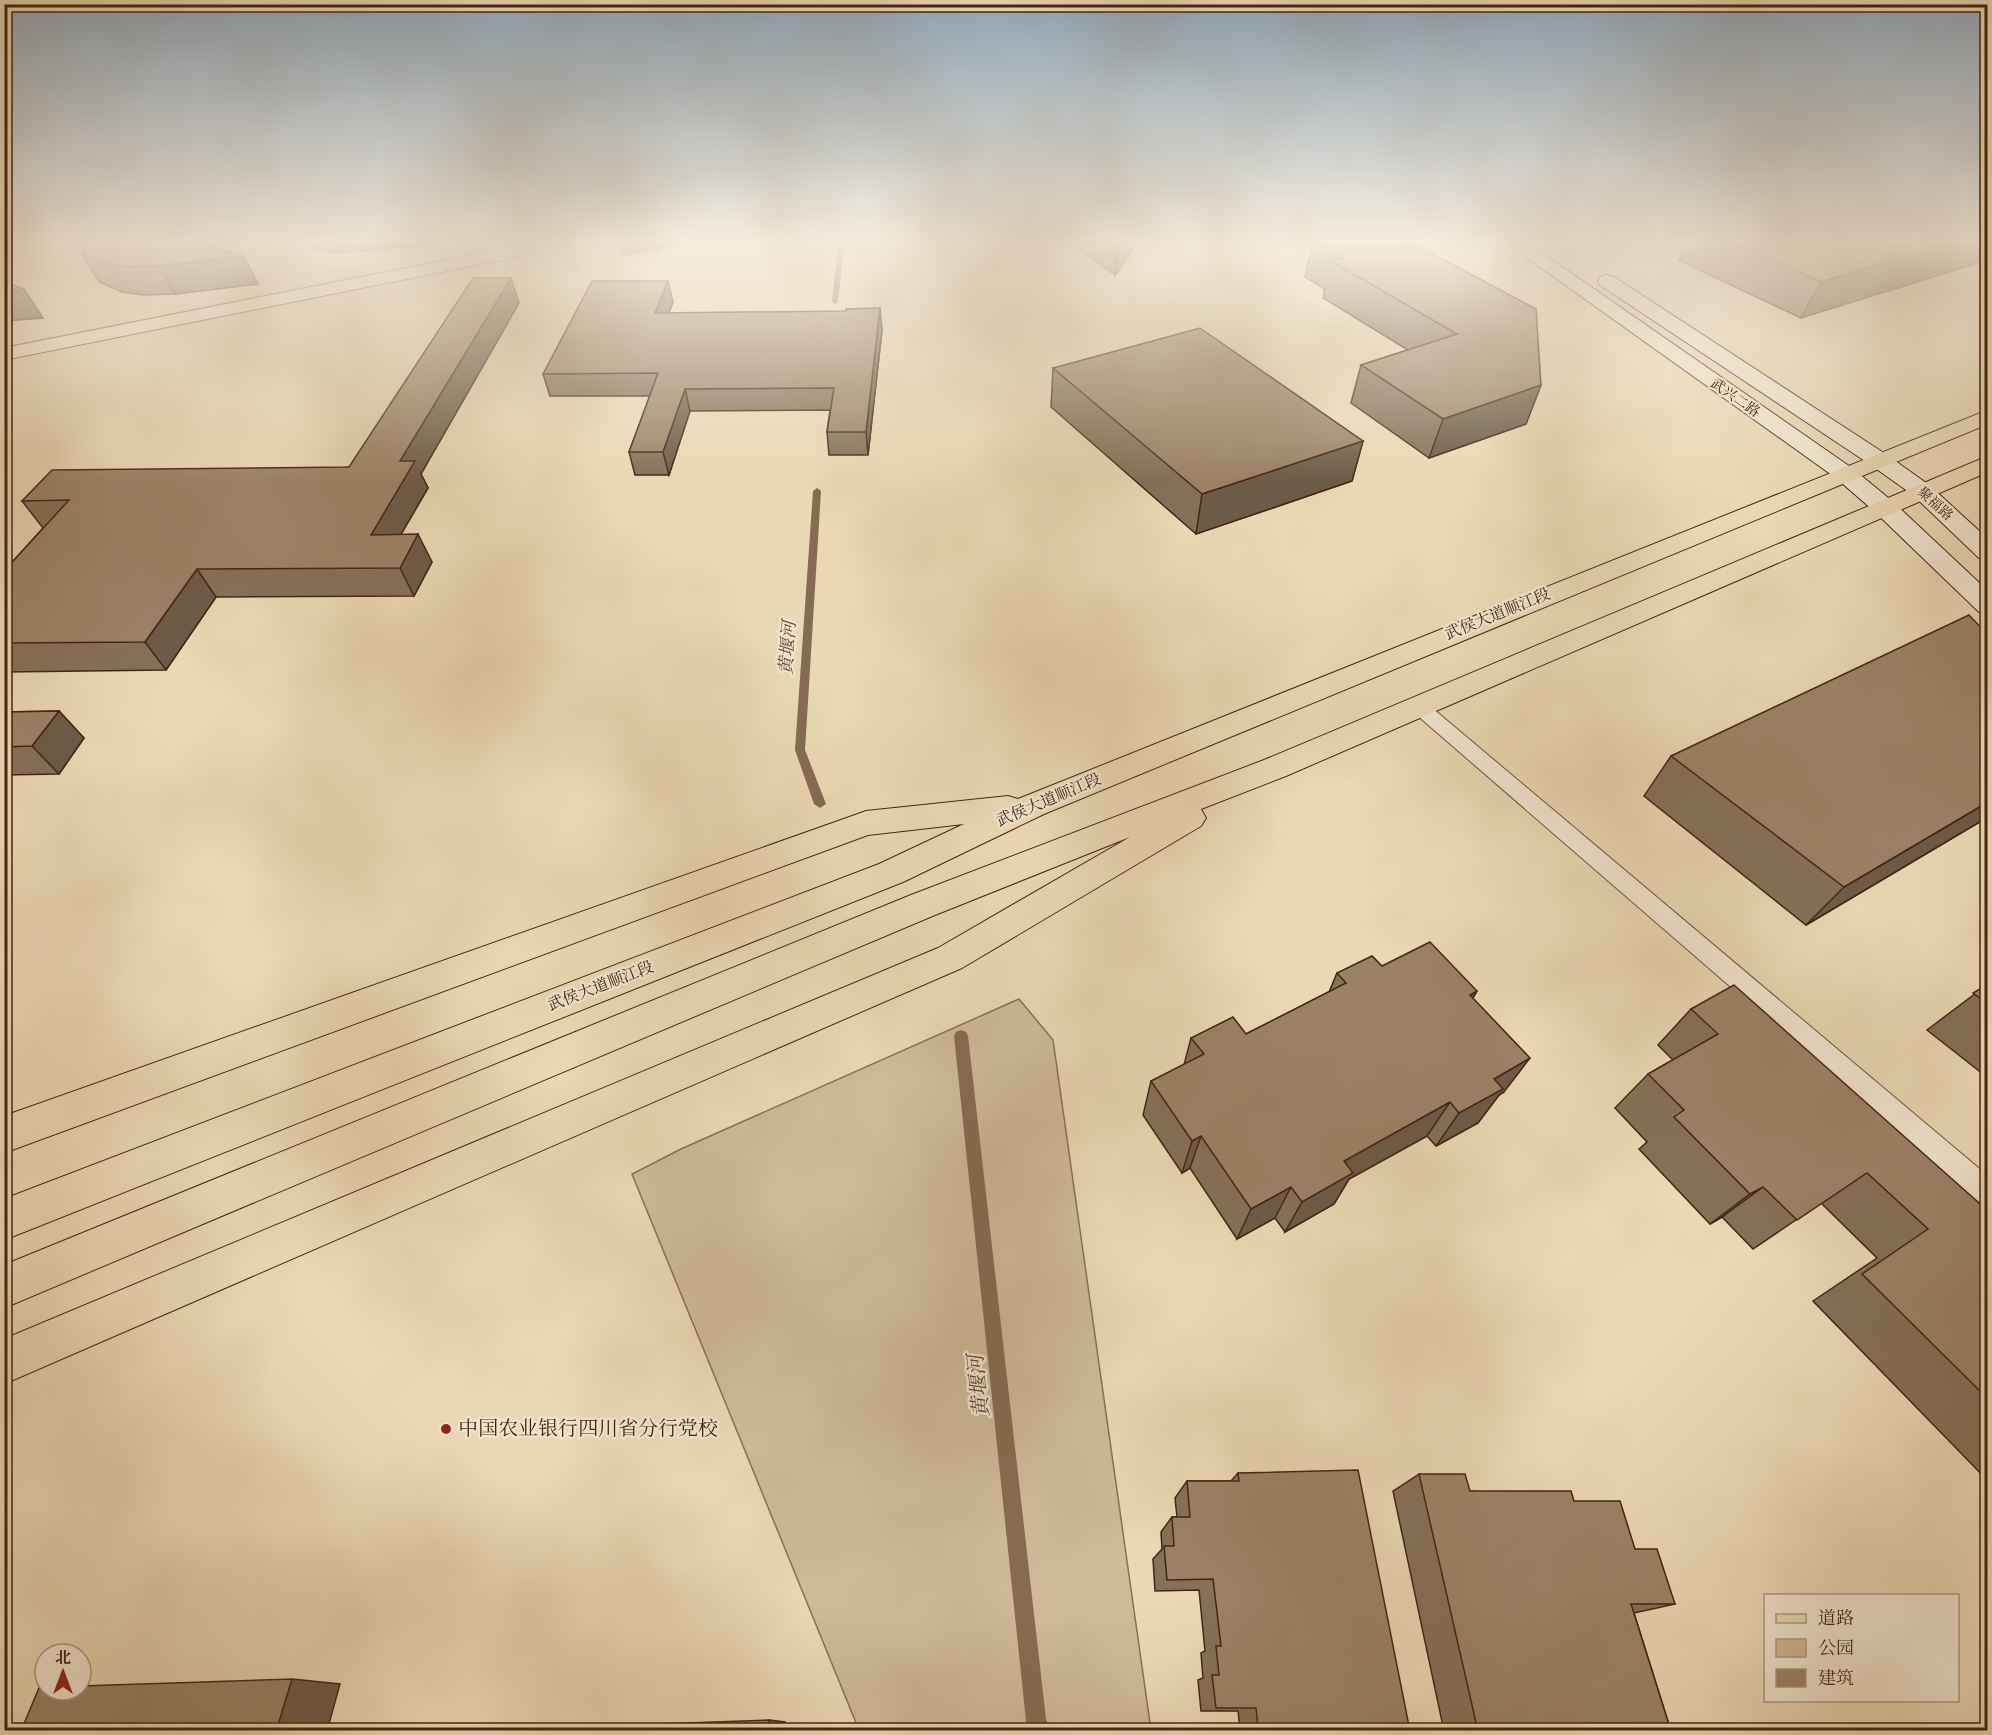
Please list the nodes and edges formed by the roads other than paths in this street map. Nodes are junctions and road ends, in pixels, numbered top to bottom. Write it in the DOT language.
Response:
graph roads {
  1 [pos="161,320"];
  2 [pos="1626,320"];
  3 [pos="1667,320"];
  4 [pos="4,354"];
  5 [pos="1988,416"];
  6 [pos="1880,460"];
  7 [pos="1988,463"];
  8 [pos="1844,473"];
  9 [pos="1921,490"];
  10 [pos="1883,506"];
  11 [pos="1988,553"];
  12 [pos="1988,606"];
  13 [pos="1418,706"];
  14 [pos="1275,768"];
  15 [pos="1033,806"];
  16 [pos="4,1136"];
  17 [pos="1988,1193"];
  18 [pos="4,1220"];
  19 [pos="4,1287"];
  20 [pos="10,1362"];
  1 -- 4 [label="street"];
  2 -- 8 [label="street, 武兴二路"];
  3 -- 6 [label="street, 聚福路"];
  5 -- 6 [label="main road, 武侯大道顺江段"];
  6 -- 8 [label="main road, 武侯大道顺江段"];
  6 -- 9 [label="street, 聚福路"];
  7 -- 9 [label="main road"];
  8 -- 10 [label="street, 武兴二路"];
  8 -- 15 [label="main road, 武侯大道顺江段"];
  9 -- 10 [label="main road"];
  9 -- 11 [label="street, 聚福路"];
  10 -- 12 [label="street, 武兴二路"];
  10 -- 13 [label="main road"];
  13 -- 14 [label="main road"];
  13 -- 17 [label="lane"];
  14 -- 19 [label="main road"];
  14 -- 20 [label="main road"];
  15 -- 16 [label="main road"];
  15 -- 18 [label="main road, 武侯大道顺江段"];
}
